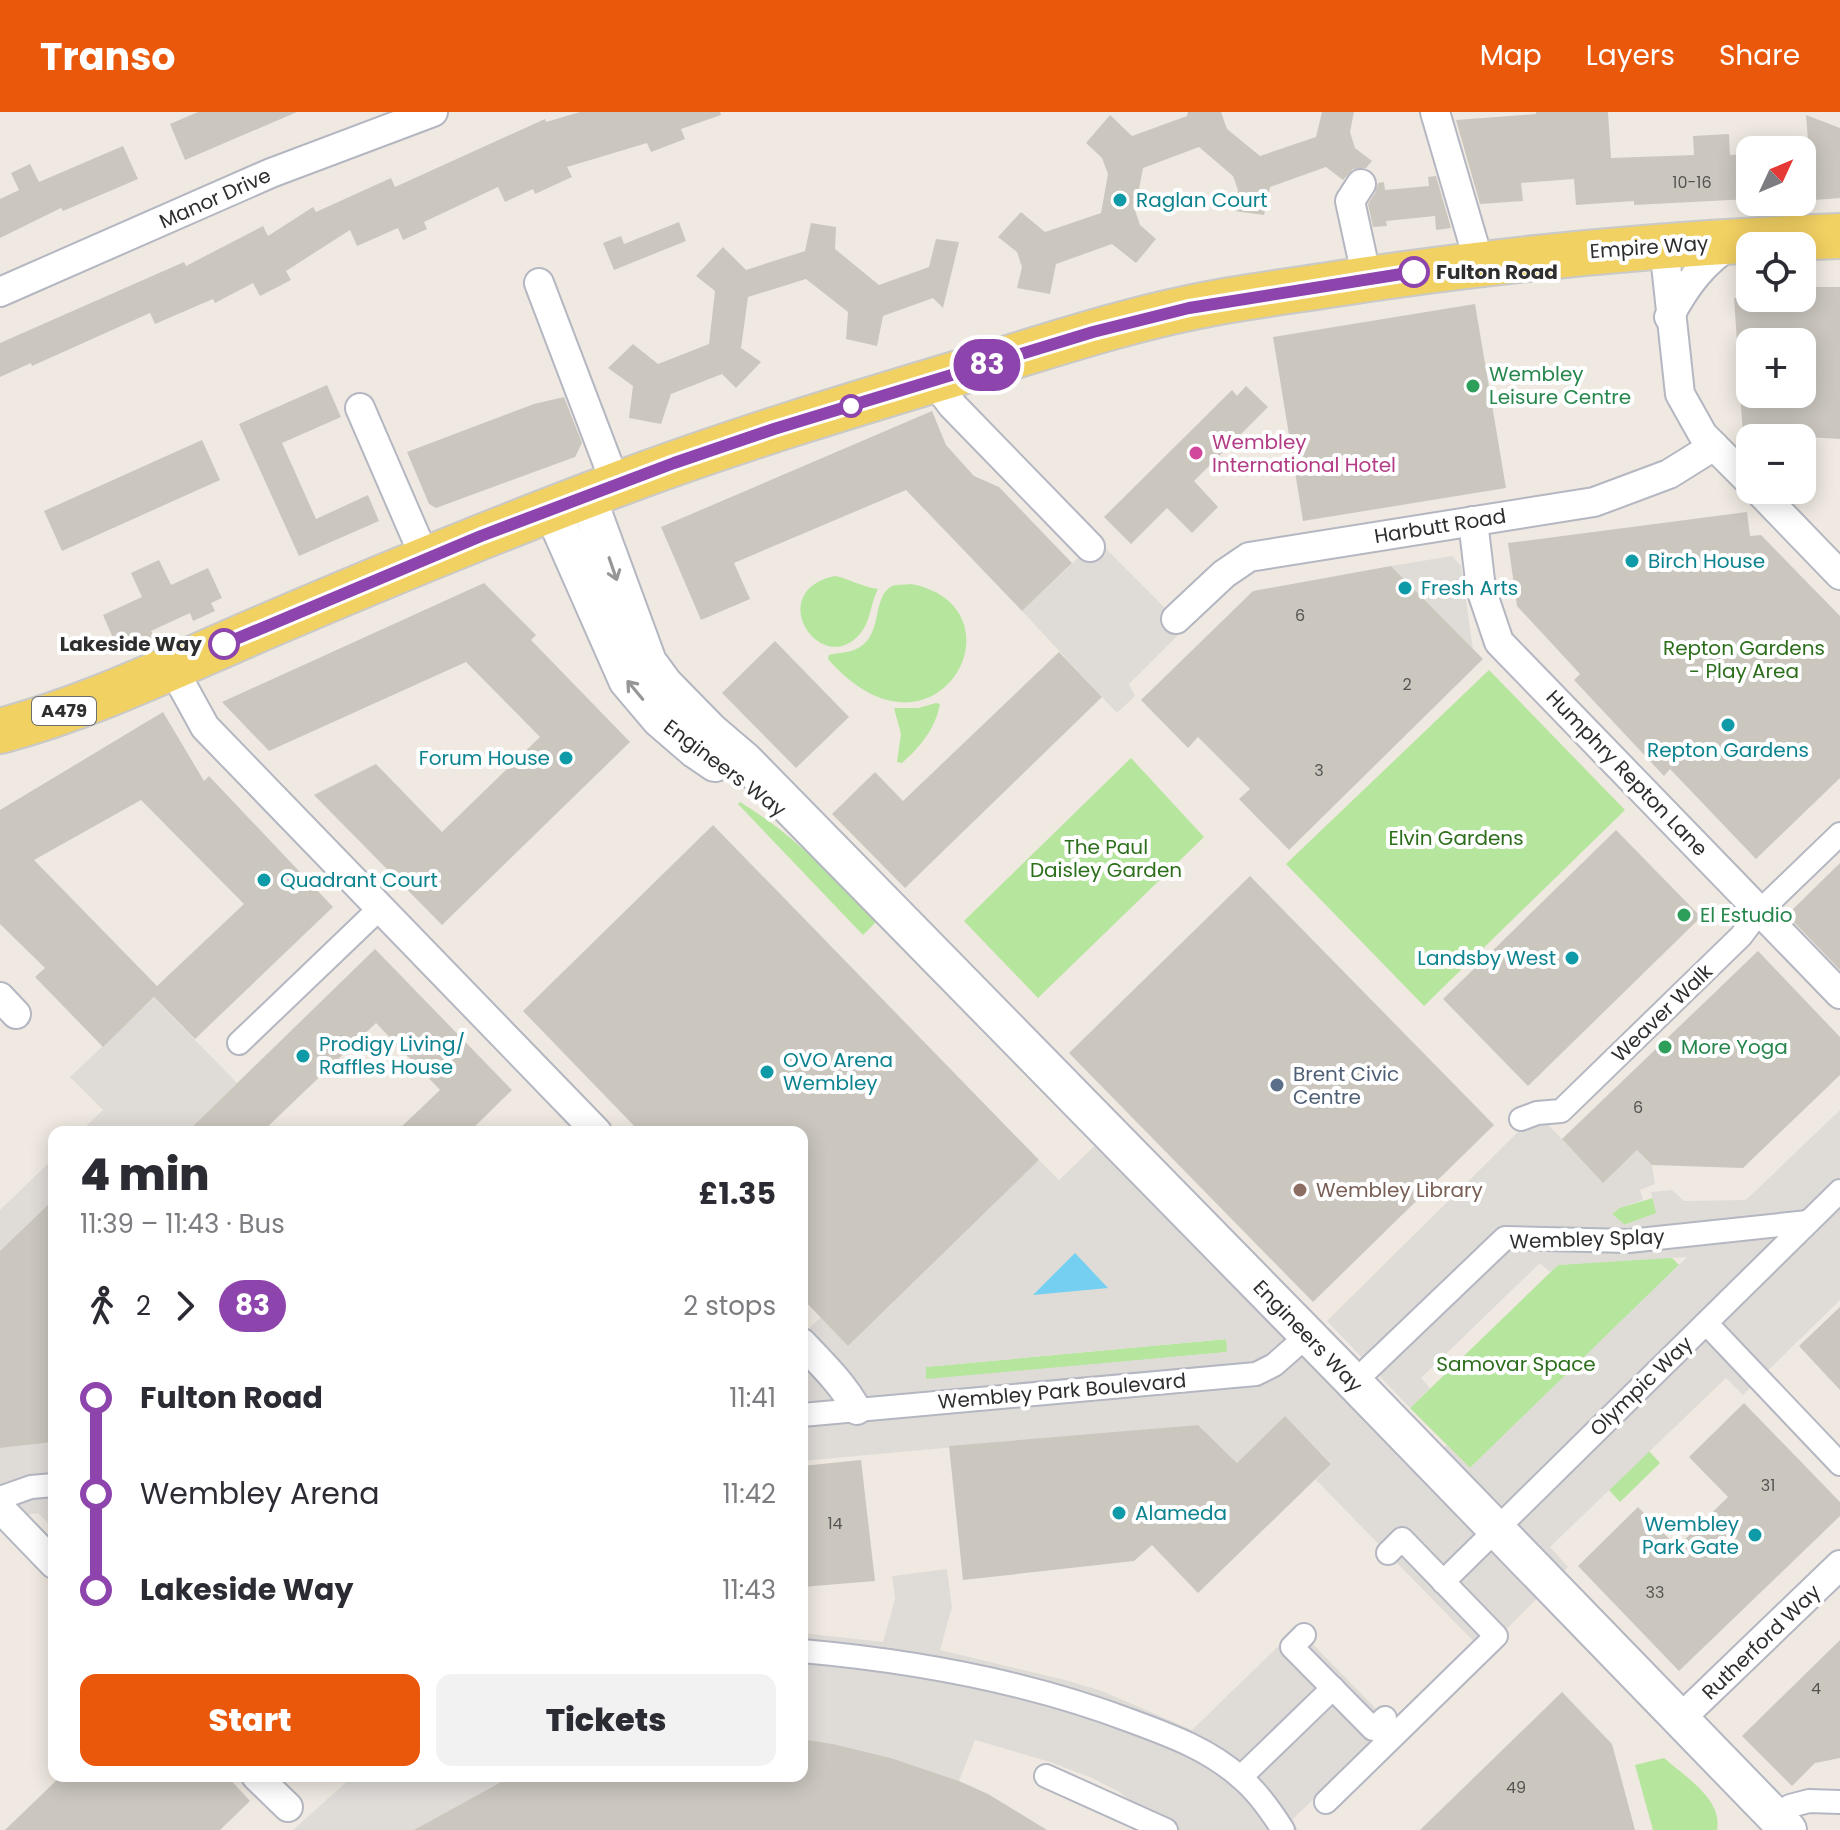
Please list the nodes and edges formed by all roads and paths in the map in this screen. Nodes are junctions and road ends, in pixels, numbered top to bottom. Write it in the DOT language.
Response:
graph roads {
  1 [pos="433,112"];
  2 [pos="1435,112"];
  3 [pos="1361,184"];
  4 [pos="1840,236"];
  5 [pos="1816,237"];
  6 [pos="1736,239"];
  7 [pos="1736,241"];
  8 [pos="1664,246"];
  9 [pos="1479,262"];
  10 [pos="1367,279"];
  11 [pos="539,283"];
  12 [pos="0,292"];
  13 [pos="1669,317"];
  14 [pos="942,378"];
  15 [pos="360,408"];
  16 [pos="1714,446"];
  17 [pos="1736,468"];
  18 [pos="585,497"];
  19 [pos="1772,504"];
  20 [pos="1473,521"];
  21 [pos="1090,547"];
  22 [pos="425,558"];
  23 [pos="1840,575"];
  24 [pos="1176,619"];
  25 [pos="172,667"];
  26 [pos="0,731"];
  27 [pos="1840,834"];
  28 [pos="380,908"];
  29 [pos="1760,911"];
  30 [pos="1840,994"];
  31 [pos="239,1043"];
  32 [pos="1521,1119"];
  33 [pos="591,1126"];
  34 [pos="1840,1191"];
  35 [pos="1808,1222"];
  36 [pos="1706,1323"];
  37 [pos="1308,1335"];
  38 [pos="808,1349"];
  39 [pos="1368,1369"];
  40 [pos="857,1410"];
  41 [pos="808,1414"];
  42 [pos="1840,1464"];
  43 [pos="48,1486"];
  44 [pos="0,1498"];
  45 [pos="0,1508"];
  46 [pos="1496,1528"];
  47 [pos="48,1558"];
  48 [pos="1840,1565"];
  49 [pos="808,1652"];
  50 [pos="1339,1682"];
  51 [pos="1681,1718"];
  52 [pos="1046,1776"];
  53 [pos="1241,1777"];
  54 [pos="262,1782"];
  55 [pos="1326,1802"];
  56 [pos="1840,1802"];
  57 [pos="288,1807"];
  58 [pos="1126,1808"];
  59 [pos="1789,1818"];
  60 [pos="1167,1830"];
  61 [pos="1283,1830"];
  1 -- 12 [label="street, Manor Drive"];
  2 -- 9 [label="street"];
  3 -- 10 [label="street"];
  4 -- 5 [label="main road, Empire Way / A479"];
  6 -- 8 [label="main road, Empire Way / A479"];
  7 -- 13 [label="street"];
  8 -- 9 [label="main road, Empire Way / A479"];
  8 -- 13 [label="street"];
  9 -- 10 [label="main road, Empire Way / A479"];
  10 -- 14 [label="main road, Empire Way / A479"];
  11 -- 18 [label="street"];
  13 -- 16 [label="street"];
  14 -- 18 [label="main road, Empire Way / A479"];
  14 -- 21 [label="street"];
  15 -- 22 [label="street"];
  16 -- 17 [label="street"];
  16 -- 20 [label="street, Harbutt Road"];
  18 -- 22 [label="main road, Empire Way / A479"];
  18 -- 37 [label="street, Engineers Way"];
  19 -- 23 [label="street"];
  20 -- 24 [label="street, Harbutt Road"];
  20 -- 29 [label="street, Humphry Repton Lane"];
  22 -- 25 [label="main road, Empire Way / A479"];
  25 -- 26 [label="main road, Empire Way / A479"];
  25 -- 28 [label="street"];
  27 -- 29 [label="street, Weaver Walk"];
  28 -- 31 [label="street"];
  28 -- 33 [label="street"];
  29 -- 30 [label="street, Humphry Repton Lane"];
  29 -- 32 [label="street, Weaver Walk"];
  34 -- 35 [label="street, Olympic Way"];
  35 -- 36 [label="street, Olympic Way"];
  35 -- 39 [label="street, Wembley Splay"];
  36 -- 42 [label="street"];
  36 -- 46 [label="street, Olympic Way"];
  37 -- 40 [label="street, Wembley Park Boulevard"];
  37 -- 46 [label="street, Engineers Way"];
  38 -- 40 [label="street"];
  40 -- 41 [label="street, Wembley Park Boulevard"];
  43 -- 44 [label="street"];
  45 -- 47 [label="street"];
  46 -- 51 [label="street, Engineers Way"];
  46 -- 55 [label="street, Olympic Way"];
  48 -- 51 [label="street, Rutherford Way"];
  49 -- 53 [label="street"];
  50 -- 53 [label="street"];
  51 -- 59 [label="street, Engineers Way"];
  52 -- 60 [label="street"];
  53 -- 61 [label="street"];
  54 -- 57 [label="street"];
  56 -- 59 [label="street"];
  58 -- 60 [label="street"];
}
